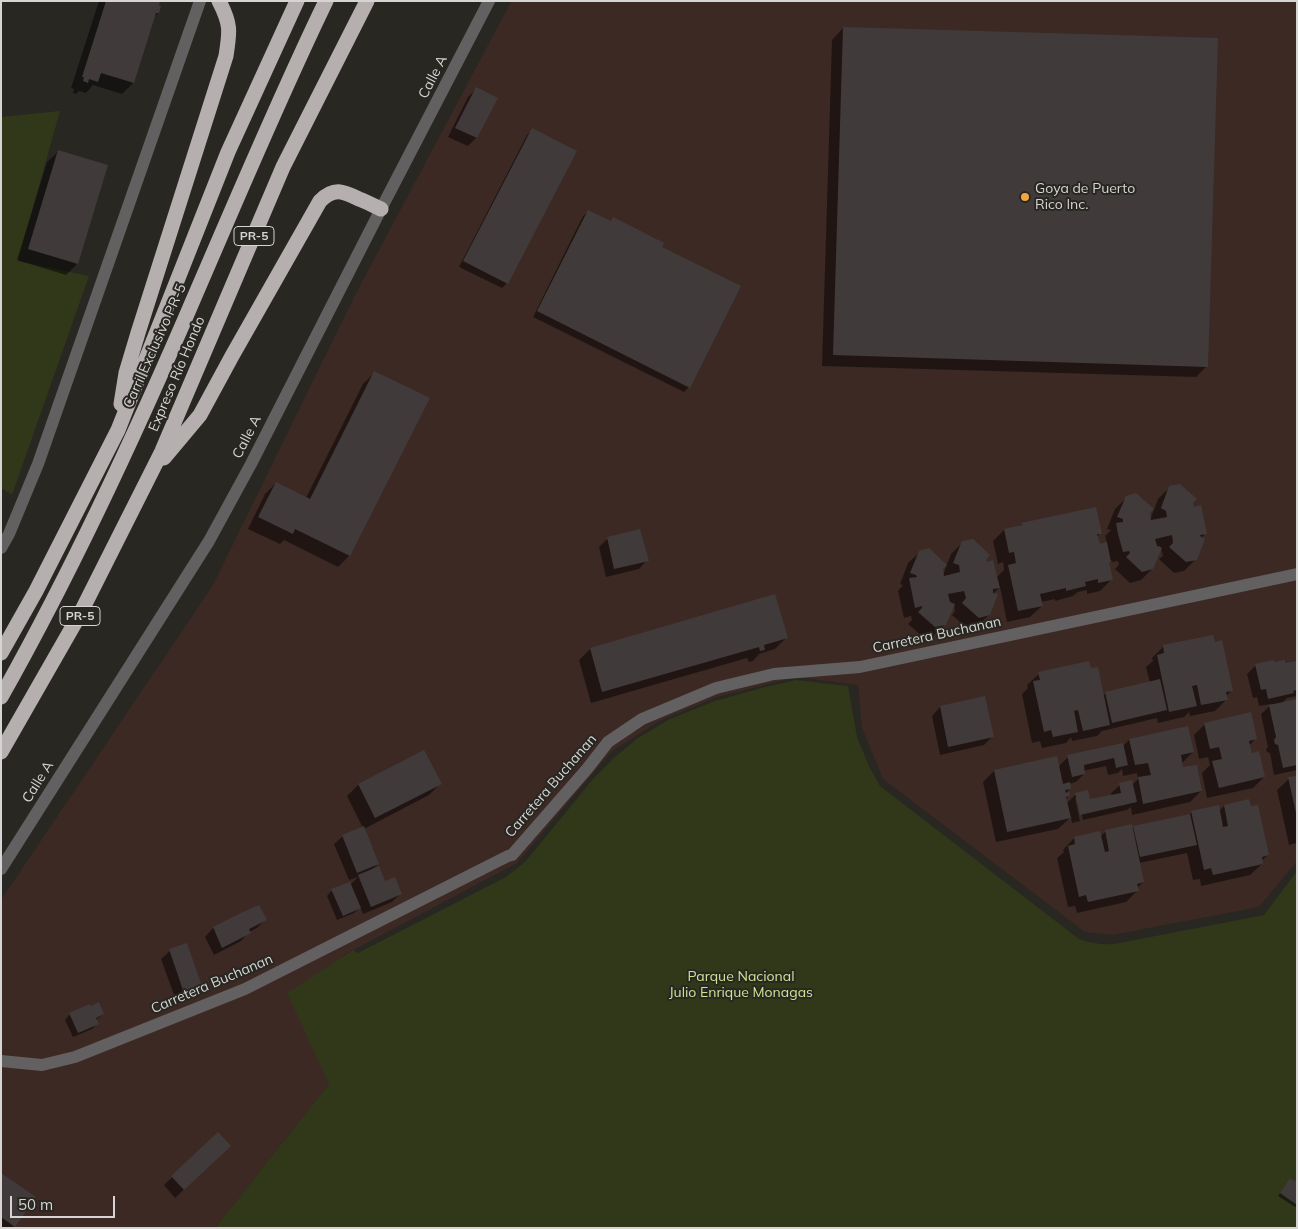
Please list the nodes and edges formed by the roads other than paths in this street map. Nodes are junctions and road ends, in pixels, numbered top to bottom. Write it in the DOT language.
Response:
graph roads {
  1 [pos="200,1"];
  2 [pos="219,1"];
  3 [pos="298,1"];
  4 [pos="326,1"];
  5 [pos="367,1"];
  6 [pos="489,1"];
  7 [pos="381,209"];
  8 [pos="118,430"];
  9 [pos="150,475"];
  10 [pos="1,548"];
  11 [pos="1297,574"];
  12 [pos="1,653"];
  13 [pos="1,698"];
  14 [pos="1,752"];
  15 [pos="1,869"];
  16 [pos="1,1061"];
  1 -- 10 [label="street"];
  2 -- 8 [label="highway"];
  3 -- 8 [label="highway"];
  4 -- 13 [label="highway, Carril Exclusivo PR-5"];
  5 -- 9 [label="highway, Expreso Río Hondo / PR-5"];
  6 -- 7 [label="street, Calle A"];
  7 -- 9 [label="highway"];
  7 -- 15 [label="street, Calle A"];
  8 -- 12 [label="highway"];
  9 -- 14 [label="highway, Expreso Río Hondo / PR-5"];
  11 -- 16 [label="street, Carretera Buchanan"];
}
